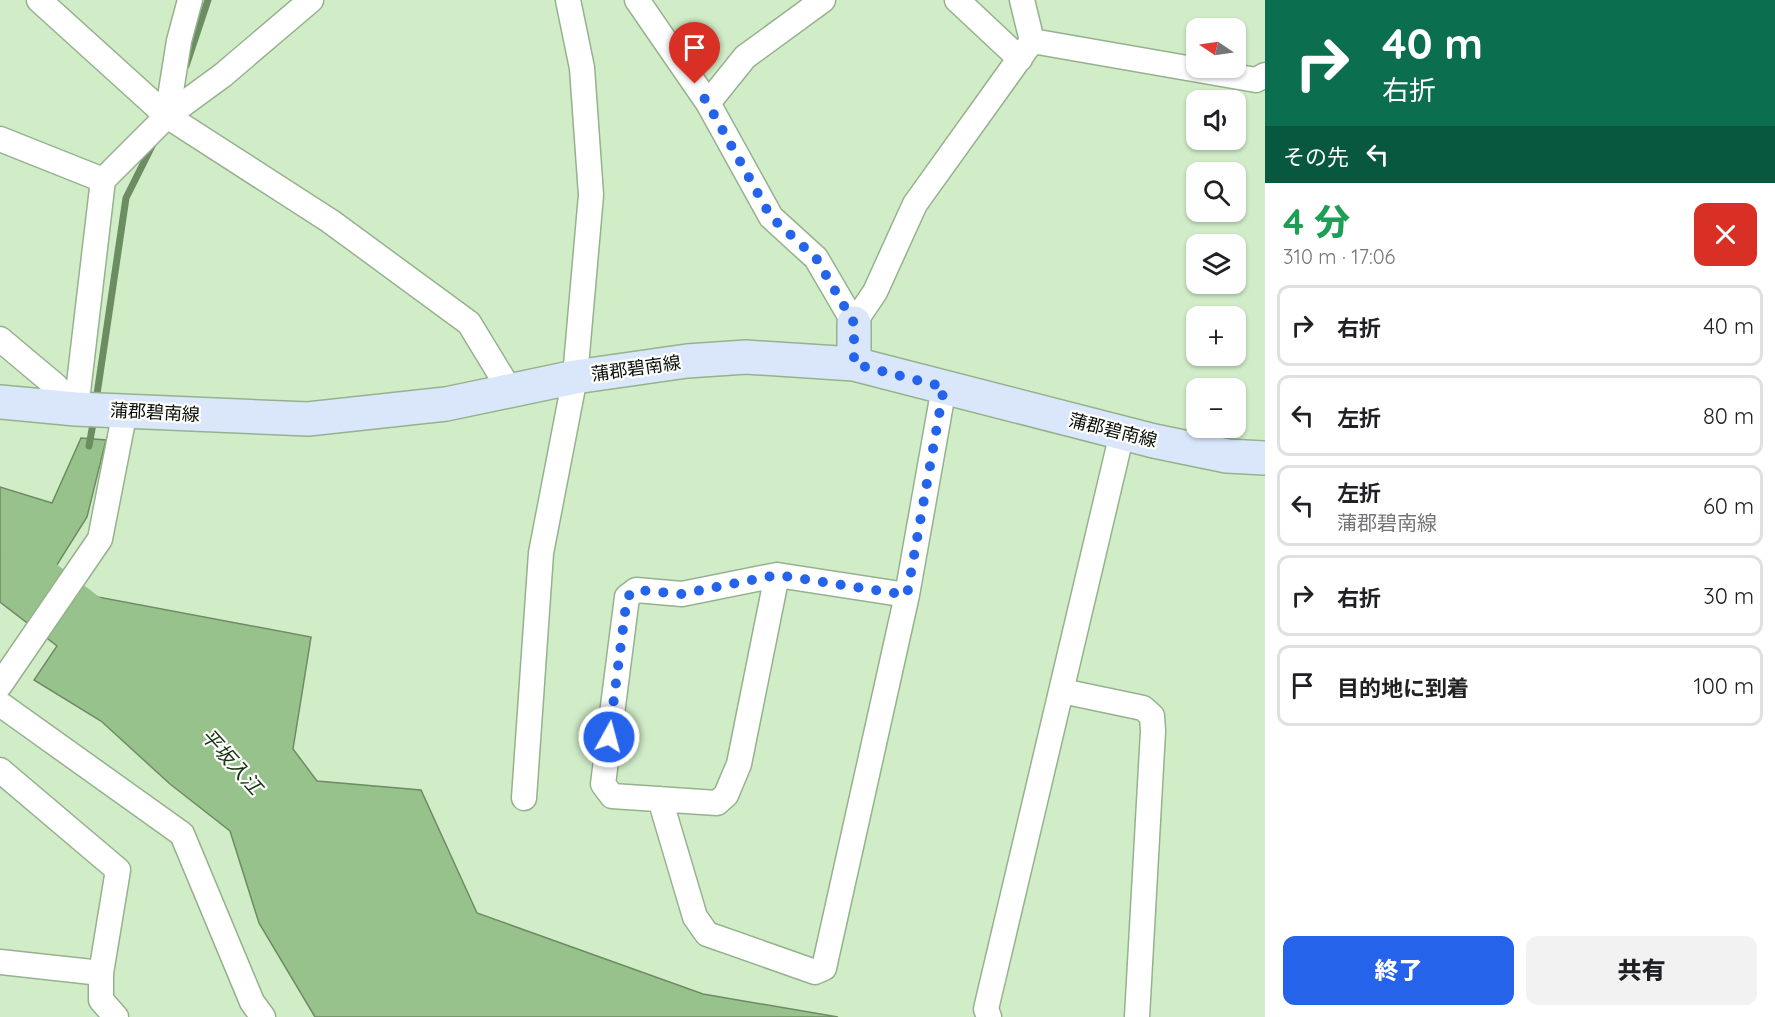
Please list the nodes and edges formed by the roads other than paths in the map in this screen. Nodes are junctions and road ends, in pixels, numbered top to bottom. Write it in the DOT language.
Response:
graph roads {
  1 [pos="39,0"];
  2 [pos="190,0"];
  3 [pos="311,0"];
  4 [pos="568,0"];
  5 [pos="637,0"];
  6 [pos="823,0"];
  7 [pos="957,0"];
  8 [pos="1022,0"];
  9 [pos="1026,50"];
  10 [pos="1265,75"];
  11 [pos="708,104"];
  12 [pos="167,116"];
  13 [pos="0,139"];
  14 [pos="103,180"];
  15 [pos="854,323"];
  16 [pos="0,339"];
  17 [pos="854,364"];
  18 [pos="575,378"];
  19 [pos="944,387"];
  20 [pos="512,392"];
  21 [pos="0,402"];
  22 [pos="76,409"];
  23 [pos="125,411"];
  24 [pos="1122,433"];
  25 [pos="1265,458"];
  26 [pos="777,575"];
  27 [pos="907,595"];
  28 [pos="0,685"];
  29 [pos="1062,691"];
  30 [pos="0,704"];
  31 [pos="0,770"];
  32 [pos="524,798"];
  33 [pos="660,800"];
  34 [pos="0,962"];
  35 [pos="101,973"];
  36 [pos="116,1017"];
  37 [pos="263,1017"];
  38 [pos="989,1017"];
  39 [pos="1137,1017"];
  1 -- 12 [label="street"];
  2 -- 12 [label="street"];
  3 -- 12 [label="street"];
  4 -- 18 [label="street"];
  5 -- 11 [label="street"];
  6 -- 11 [label="street"];
  7 -- 9 [label="street"];
  8 -- 9 [label="street"];
  9 -- 10 [label="street"];
  9 -- 15 [label="street"];
  11 -- 15 [label="street"];
  12 -- 14 [label="street"];
  12 -- 20 [label="street"];
  13 -- 14 [label="street"];
  14 -- 22 [label="street"];
  15 -- 17 [label="main road"];
  16 -- 22 [label="street"];
  17 -- 18 [label="main road, 蒲郡碧南線"];
  17 -- 19 [label="main road, 蒲郡碧南線"];
  18 -- 20 [label="main road, 蒲郡碧南線"];
  18 -- 32 [label="street"];
  19 -- 24 [label="main road, 蒲郡碧南線"];
  19 -- 27 [label="street"];
  20 -- 23 [label="main road, 蒲郡碧南線"];
  21 -- 22 [label="main road, 蒲郡碧南線"];
  22 -- 23 [label="main road, 蒲郡碧南線"];
  23 -- 28 [label="street"];
  24 -- 25 [label="main road, 蒲郡碧南線"];
  24 -- 29 [label="street"];
  26 -- 27 [label="street"];
  26 -- 33 [label="street"];
  26 -- 33 [label="street"];
  27 -- 33 [label="street"];
  29 -- 38 [label="street"];
  29 -- 39 [label="street"];
  30 -- 37 [label="street"];
  31 -- 35 [label="street"];
  34 -- 35 [label="street"];
  35 -- 36 [label="street"];
}
